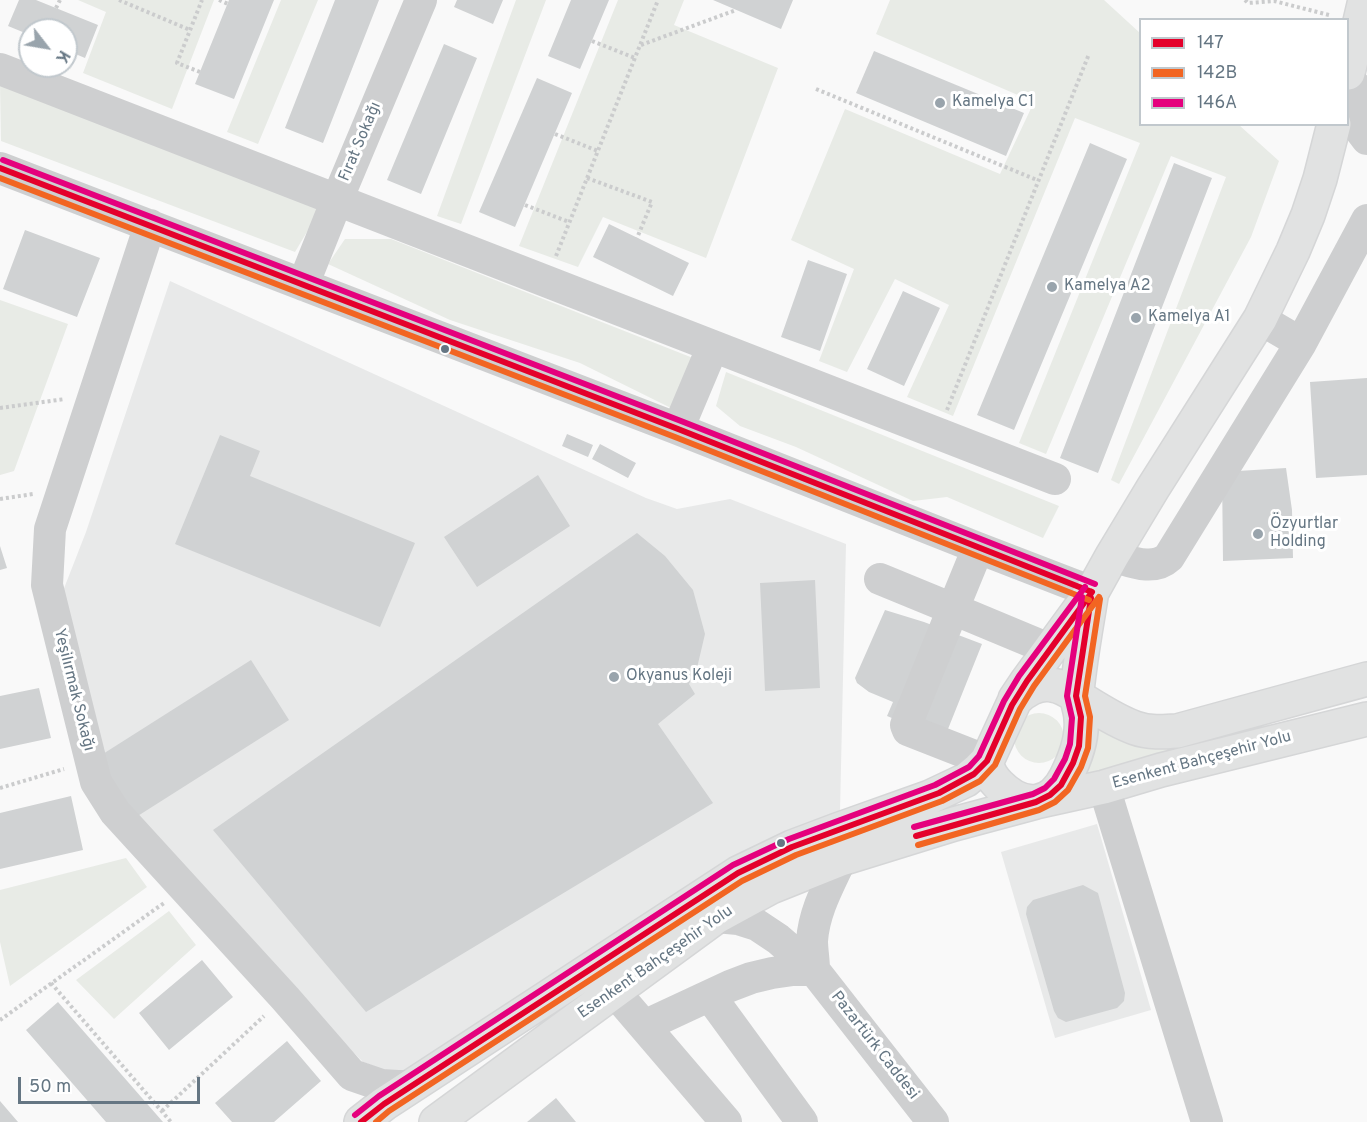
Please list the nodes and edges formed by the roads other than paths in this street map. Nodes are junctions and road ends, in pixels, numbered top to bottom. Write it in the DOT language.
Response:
graph roads {
  1 [pos="421,0"];
  2 [pos="1365,0"];
  3 [pos="1349,65"];
  4 [pos="0,69"];
  5 [pos="1349,82"];
  6 [pos="1367,97"];
  7 [pos="1349,116"];
  8 [pos="1333,126"];
  9 [pos="1367,139"];
  10 [pos="0,168"];
  11 [pos="337,200"];
  12 [pos="1367,220"];
  13 [pos="150,225"];
  14 [pos="303,285"];
  15 [pos="1260,319"];
  16 [pos="1301,343"];
  17 [pos="713,346"];
  18 [pos="678,429"];
  19 [pos="1055,479"];
  20 [pos="978,548"];
  21 [pos="1112,556"];
  22 [pos="880,579"];
  23 [pos="1092,592"];
  24 [pos="953,609"];
  25 [pos="1049,649"];
  26 [pos="1367,679"];
  27 [pos="1076,696"];
  28 [pos="1012,705"];
  29 [pos="1367,718"];
  30 [pos="987,761"];
  31 [pos="1104,787"];
  32 [pos="1036,802"];
  33 [pos="841,859"];
  34 [pos="716,917"];
  35 [pos="814,969"];
  36 [pos="614,991"];
  37 [pos="710,996"];
  38 [pos="644,1026"];
  39 [pos="352,1075"];
  40 [pos="412,1086"];
  41 [pos="348,1122"];
  42 [pos="361,1122"];
  43 [pos="436,1122"];
  44 [pos="726,1122"];
  45 [pos="802,1122"];
  46 [pos="933,1122"];
  47 [pos="1207,1122"];
  1 -- 11 [label="street, Fırat Sokağı"];
  2 -- 3 [label="main road"];
  4 -- 11 [label="street"];
  5 -- 6 [label="street"];
  7 -- 9 [label="street"];
  8 -- 15 [label="main road"];
  10 -- 13 [label="street"];
  11 -- 14 [label="street, Fırat Sokağı"];
  11 -- 17 [label="street"];
  12 -- 16 [label="street"];
  13 -- 14 [label="street"];
  13 -- 39 [label="street, Yeşilırmak Sokağı"];
  14 -- 18 [label="street"];
  15 -- 16 [label="street"];
  15 -- 21 [label="main road"];
  16 -- 21 [label="street"];
  17 -- 18 [label="street"];
  17 -- 19 [label="street"];
  18 -- 20 [label="street"];
  20 -- 23 [label="street"];
  20 -- 24 [label="street"];
  21 -- 23 [label="main road"];
  22 -- 24 [label="street"];
  23 -- 25 [label="main road"];
  23 -- 27 [label="main road"];
  24 -- 25 [label="street"];
  24 -- 30 [label="street"];
  25 -- 28 [label="main road"];
  26 -- 27 [label="main road, Esenkent Bahçeşehir Yolu"];
  27 -- 28 [label="main road, Esenkent Bahçeşehir Yolu"];
  27 -- 32 [label="main road, Esenkent Bahçeşehir Yolu"];
  28 -- 30 [label="main road, Esenkent Bahçeşehir Yolu"];
  29 -- 31 [label="main road, Esenkent Bahçeşehir Yolu"];
  30 -- 32 [label="main road"];
  30 -- 40 [label="main road, Esenkent Bahçeşehir Yolu"];
  31 -- 32 [label="main road, Esenkent Bahçeşehir Yolu"];
  31 -- 47 [label="street"];
  32 -- 33 [label="main road, Esenkent Bahçeşehir Yolu"];
  33 -- 34 [label="main road, Esenkent Bahçeşehir Yolu"];
  33 -- 35 [label="street"];
  34 -- 35 [label="street, Pazartürk Caddesi"];
  34 -- 36 [label="main road, Esenkent Bahçeşehir Yolu"];
  35 -- 37 [label="street"];
  35 -- 46 [label="street, Pazartürk Caddesi"];
  36 -- 38 [label="street"];
  36 -- 43 [label="main road, Esenkent Bahçeşehir Yolu"];
  37 -- 38 [label="street"];
  37 -- 45 [label="street"];
  38 -- 44 [label="street"];
  39 -- 40 [label="street"];
  39 -- 41 [label="street"];
  40 -- 42 [label="main road, Esenkent Bahçeşehir Yolu"];
}
